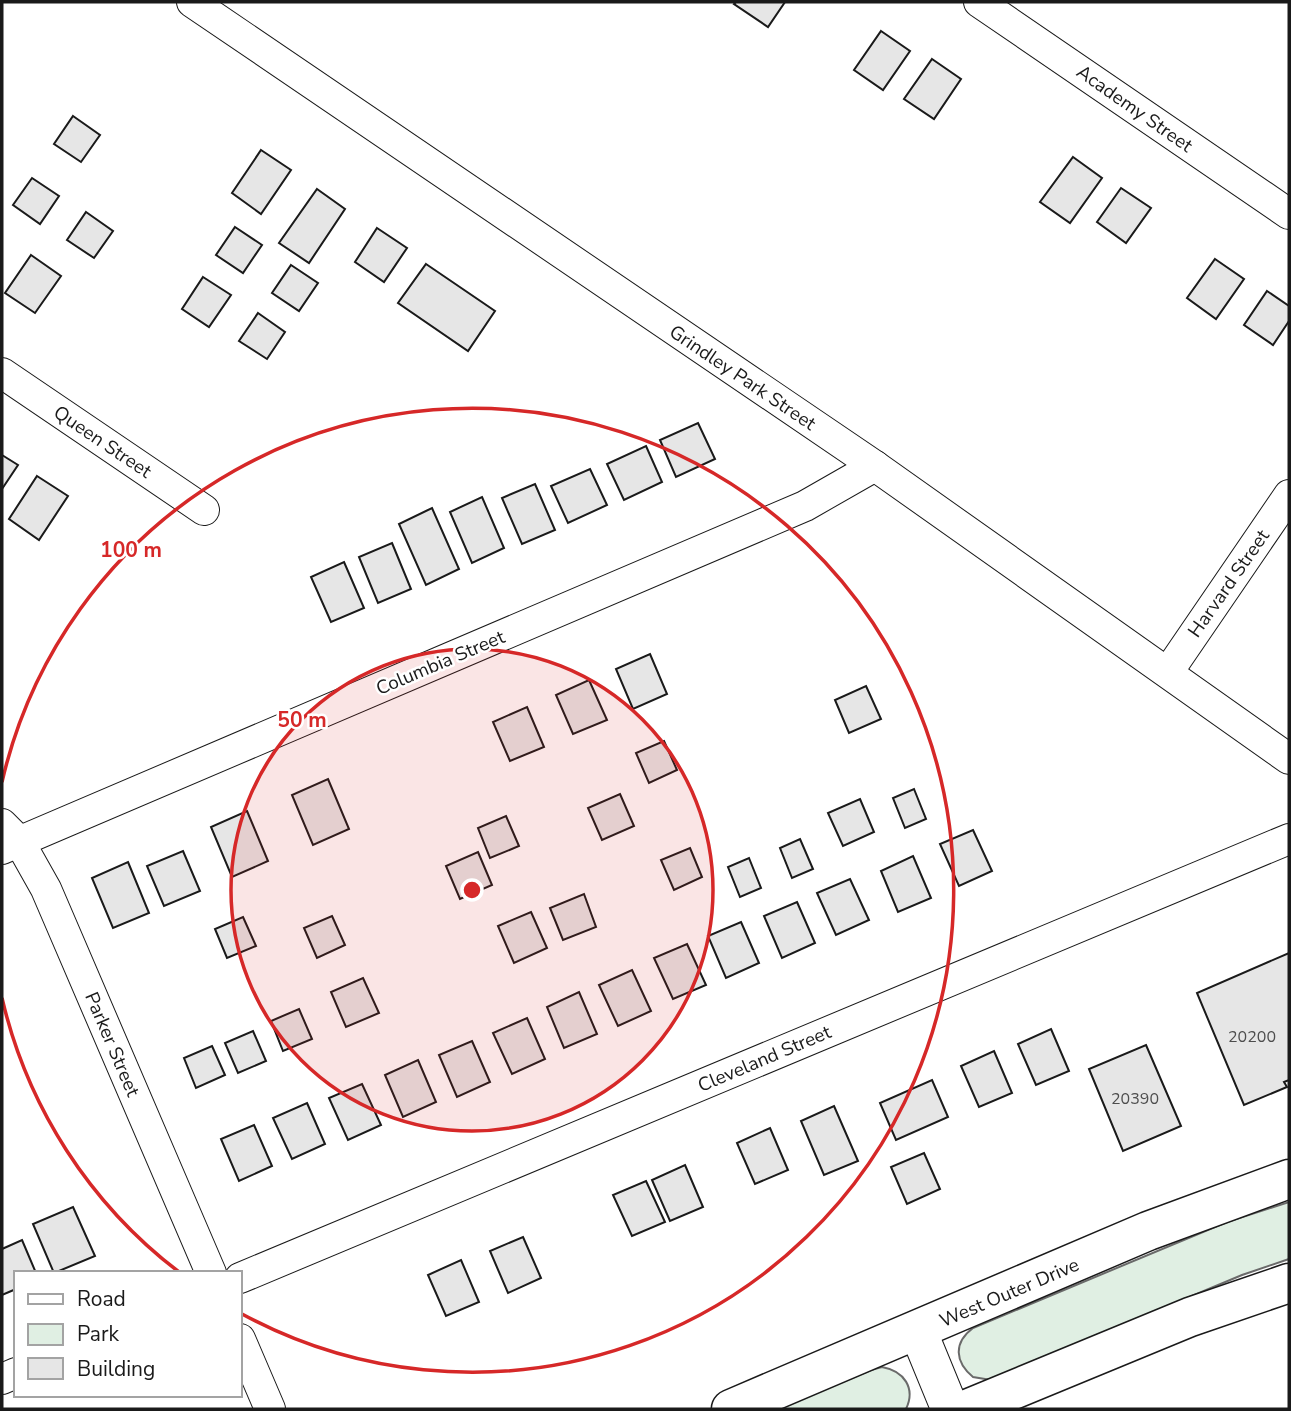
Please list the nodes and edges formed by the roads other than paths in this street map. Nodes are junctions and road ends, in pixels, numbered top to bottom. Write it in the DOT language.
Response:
graph roads {
  1 [pos="192,2"];
  2 [pos="979,2"];
  3 [pos="1289,214"];
  4 [pos="2,373"];
  5 [pos="874,466"];
  6 [pos="1289,495"];
  7 [pos="204,510"];
  8 [pos="1168,672"];
  9 [pos="1289,759"];
  10 [pos="8,838"];
  11 [pos="1289,839"];
  12 [pos="1289,1179"];
  13 [pos="210,1271"];
  14 [pos="242,1277"];
  15 [pos="1289,1283"];
  16 [pos="918,1331"];
  17 [pos="242,1344"];
  18 [pos="270,1409"];
  19 [pos="731,1409"];
  20 [pos="950,1409"];
  21 [pos="967,1409"];
  1 -- 5 [label="street, Grindley Park Street"];
  2 -- 3 [label="street, Academy Street"];
  4 -- 7 [label="street, Queen Street"];
  5 -- 8 [label="street, Grindley Park Street"];
  5 -- 10 [label="street, Columbia Street"];
  6 -- 8 [label="street, Harvard Street"];
  8 -- 9 [label="street, Grindley Park Street"];
  10 -- 13 [label="street, Parker Street"];
  11 -- 14 [label="street, Cleveland Street"];
  12 -- 16 [label="main road, West Outer Drive"];
  15 -- 21 [label="main road"];
  16 -- 19 [label="main road, West Outer Drive"];
  16 -- 20 [label="street"];
  17 -- 18 [label="street"];
}
